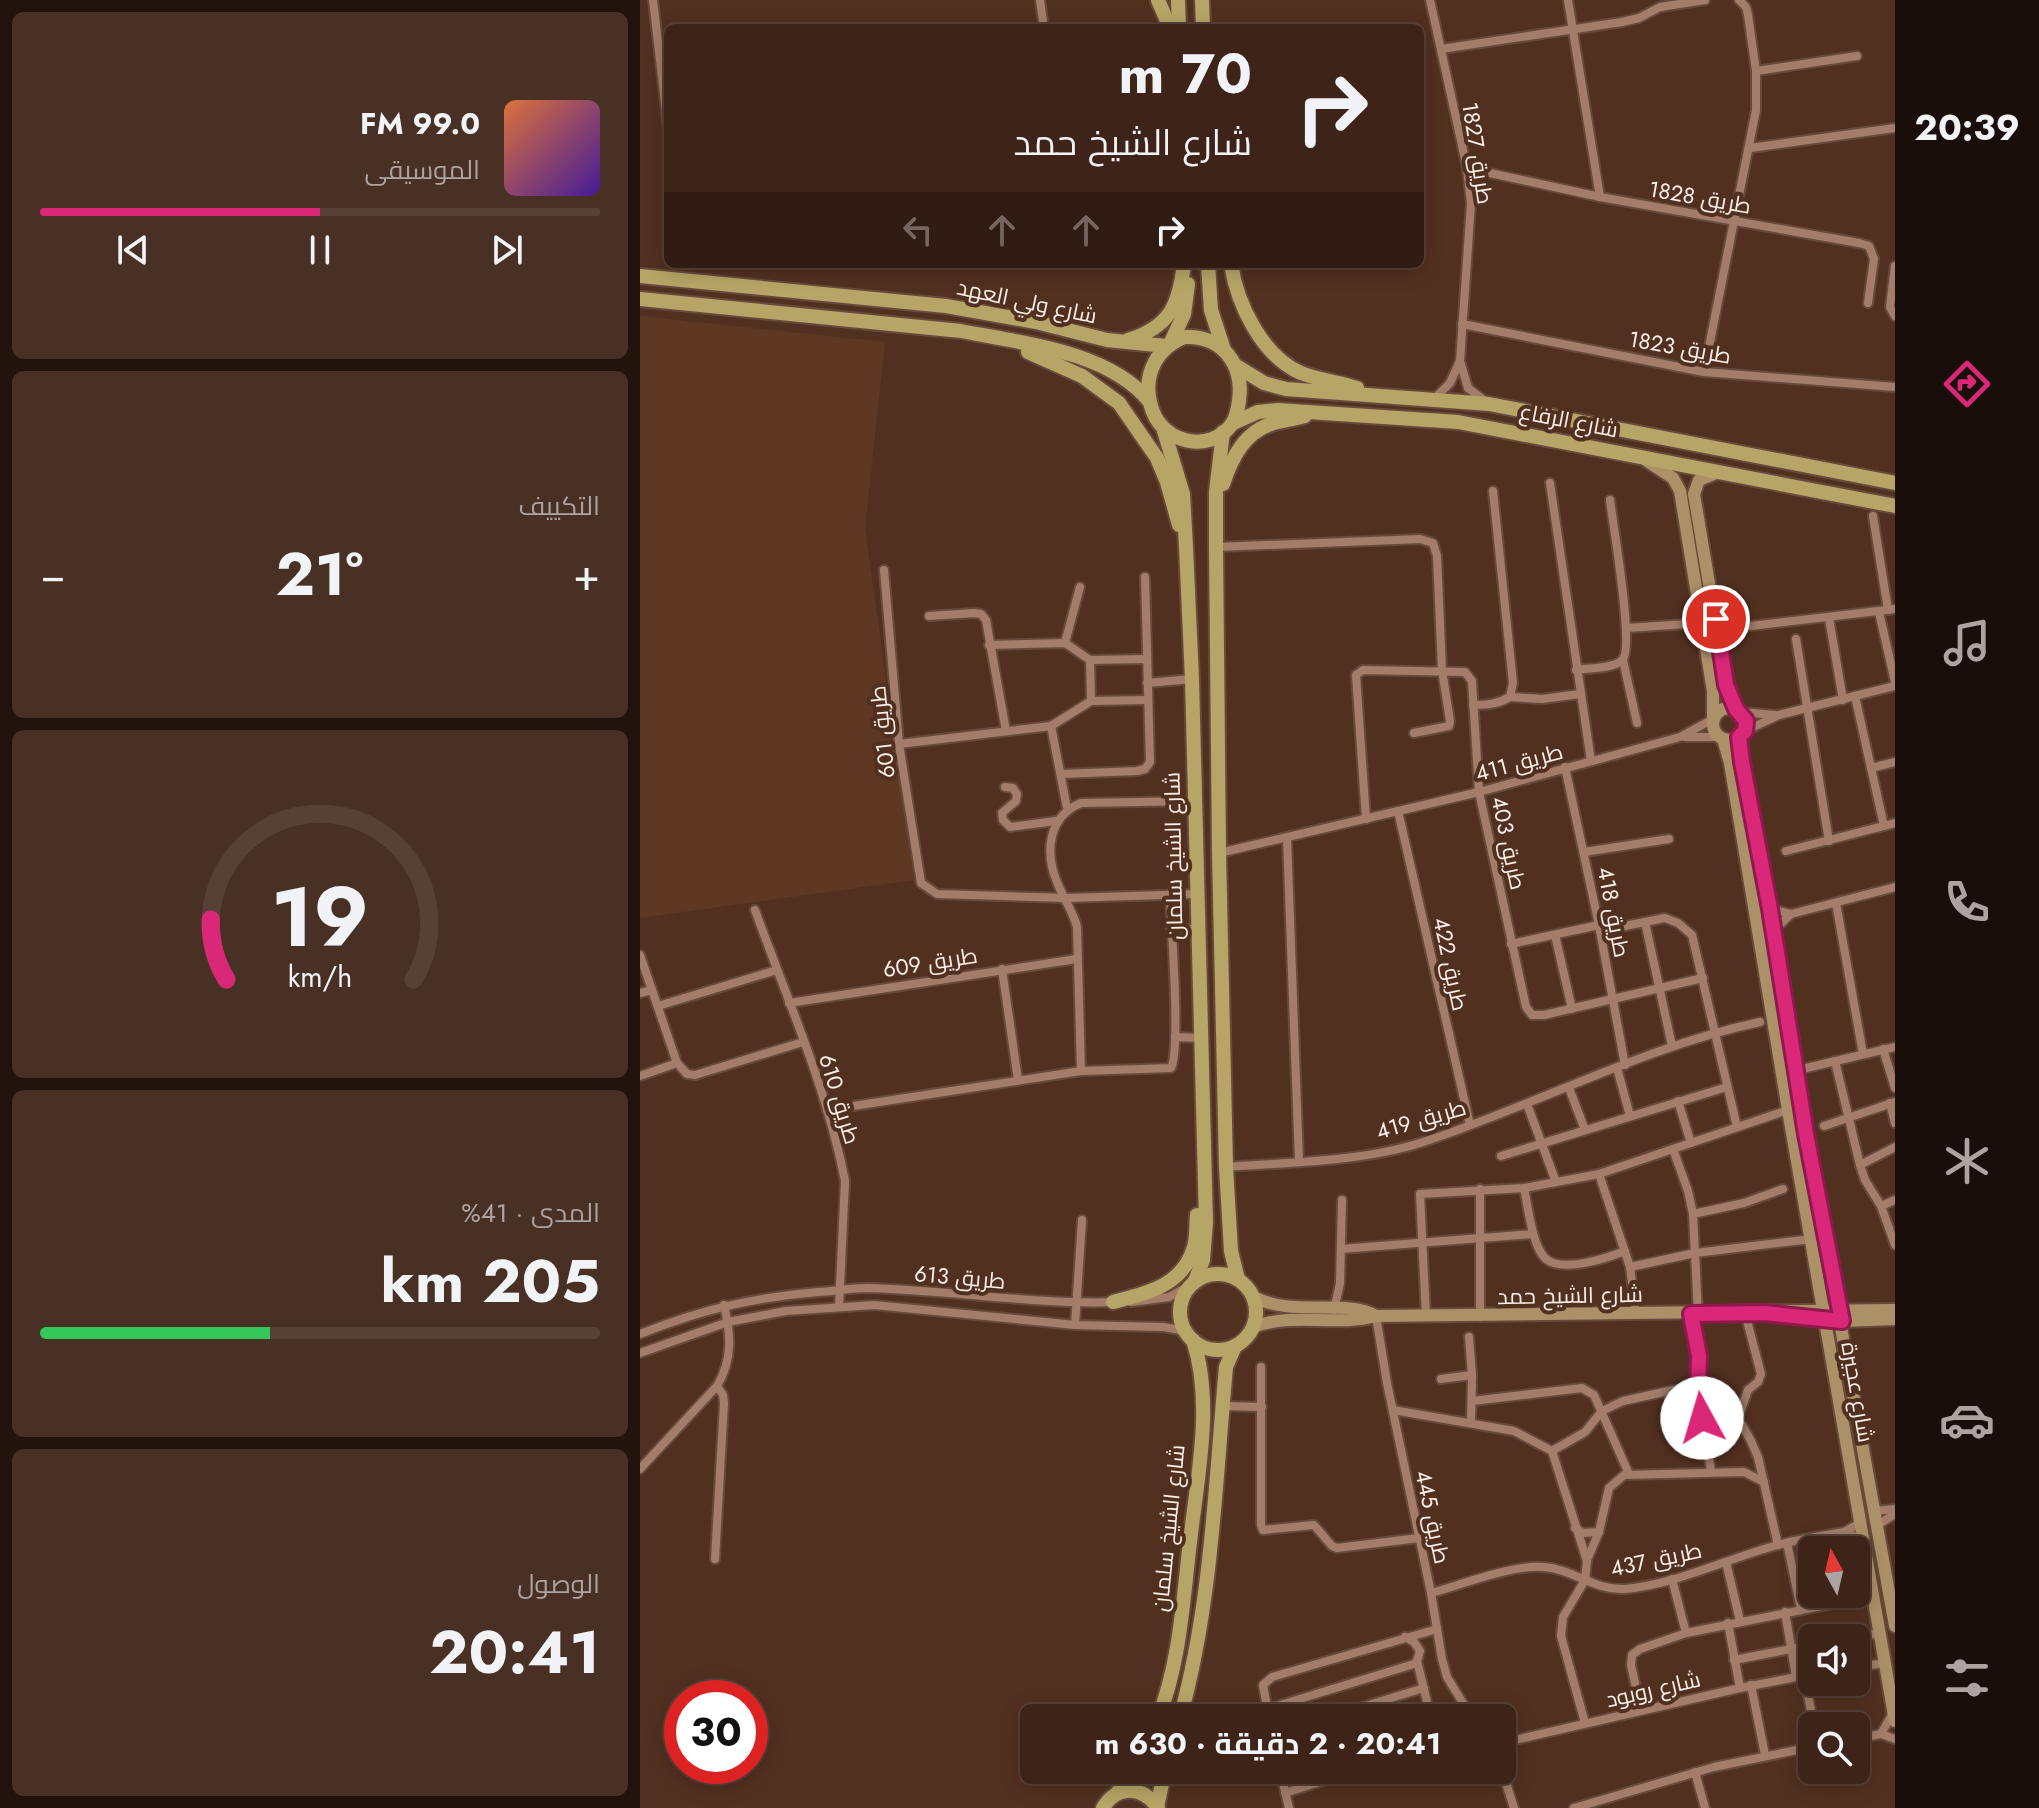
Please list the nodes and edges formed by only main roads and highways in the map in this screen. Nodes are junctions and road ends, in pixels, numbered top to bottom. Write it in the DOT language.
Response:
graph roads {
  1 [pos="1158,0"];
  2 [pos="1178,0"];
  3 [pos="1202,0"];
  4 [pos="1168,24"];
  5 [pos="1179,24"];
  6 [pos="1203,24"];
  7 [pos="1185,268"];
  8 [pos="1186,268"];
  9 [pos="1208,268"];
  10 [pos="1232,268"];
  11 [pos="640,276"];
  12 [pos="640,299"];
  13 [pos="1002,339"];
  14 [pos="1107,340"];
  15 [pos="1169,344"];
  16 [pos="1224,351"];
  17 [pos="1238,367"];
  18 [pos="1376,395"];
  19 [pos="1149,401"];
  20 [pos="1310,414"];
  21 [pos="1228,428"];
  22 [pos="1164,431"];
  23 [pos="1895,483"];
  24 [pos="1895,504"];
  25 [pos="1216,507"];
  26 [pos="1186,547"];
  27 [pos="1205,1192"];
  28 [pos="1238,1279"];
  29 [pos="1193,1283"];
  30 [pos="1113,1302"];
  31 [pos="1189,1336"];
  32 [pos="1235,1346"];
  33 [pos="1162,1704"];
  34 [pos="1184,1704"];
  35 [pos="1124,1784"];
  36 [pos="1162,1784"];
  37 [pos="1118,1792"];
  38 [pos="1157,1807"];
  39 [pos="1103,1808"];
  1 -- 4 [label="main road"];
  2 -- 5 [label="main road"];
  3 -- 6 [label="main road"];
  7 -- 14 [label="main road"];
  8 -- 15 [label="main road"];
  9 -- 16 [label="main road"];
  10 -- 18 [label="main road"];
  11 -- 14 [label="main road, شارع ولي العهد"];
  12 -- 13 [label="main road, شارع ولي العهد"];
  13 -- 19 [label="main road, شارع ولي العهد"];
  13 -- 26 [label="main road"];
  14 -- 15 [label="main road, شارع ولي العهد"];
  15 -- 16 [label="main road"];
  15 -- 19 [label="main road"];
  16 -- 17 [label="main road"];
  17 -- 18 [label="main road, شارع الرفاع"];
  17 -- 21 [label="main road"];
  18 -- 23 [label="main road, شارع الرفاع"];
  19 -- 22 [label="main road"];
  20 -- 21 [label="main road, شارع الرفاع"];
  20 -- 24 [label="main road, شارع الرفاع"];
  20 -- 25 [label="main road"];
  21 -- 22 [label="main road"];
  21 -- 25 [label="main road, شارع الشيخ سلمان"];
  22 -- 26 [label="main road, شارع الشيخ سلمان"];
  25 -- 28 [label="main road, شارع الشيخ سلمان"];
  26 -- 27 [label="main road, شارع الشيخ سلمان"];
  27 -- 29 [label="main road, شارع الشيخ سلمان"];
  27 -- 30 [label="main road"];
  28 -- 29 [label="main road"];
  28 -- 32 [label="main road"];
  29 -- 31 [label="main road"];
  31 -- 32 [label="main road"];
  31 -- 33 [label="main road, شارع الشيخ سلمان"];
  32 -- 34 [label="main road, شارع الشيخ سلمان"];
  35 -- 37 [label="main road"];
  36 -- 38 [label="main road"];
  37 -- 38 [label="main road"];
  37 -- 39 [label="main road"];
}
